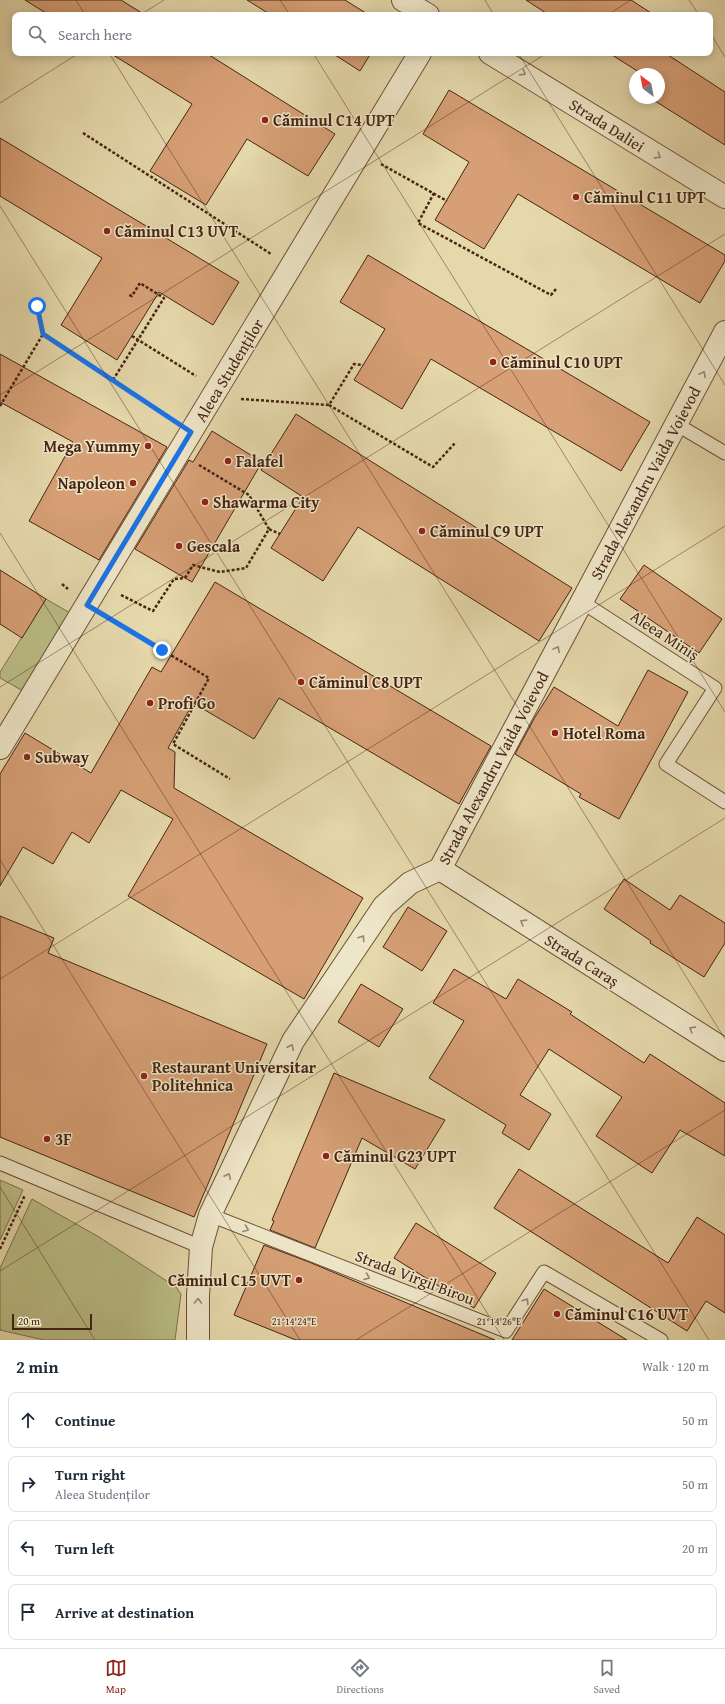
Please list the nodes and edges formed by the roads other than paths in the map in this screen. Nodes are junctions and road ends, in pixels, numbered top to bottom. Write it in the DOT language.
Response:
graph roads {
  1 [pos="403,0"];
  2 [pos="423,12"];
  3 [pos="418,56"];
  4 [pos="495,56"];
  5 [pos="725,197"];
  6 [pos="725,332"];
  7 [pos="676,424"];
  8 [pos="725,453"];
  9 [pos="582,602"];
  10 [pos="0,748"];
  11 [pos="725,802"];
  12 [pos="440,869"];
  13 [pos="725,1050"];
  14 [pos="0,1163"];
  15 [pos="210,1215"];
  16 [pos="201,1247"];
  17 [pos="198,1340"];
  18 [pos="660,1340"];
  1 -- 2 [label="street"];
  3 -- 10 [label="street, Aleea Studenților"];
  4 -- 5 [label="street, Strada Daliei, one-way"];
  7 -- 6 [label="street, Strada Alexandru Vaida Voievod, one-way"];
  7 -- 8 [label="lane"];
  7 -- 9 [label="street, Strada Alexandru Vaida Voievod"];
  9 -- 11 [label="lane, Aleea Miniș"];
  12 -- 9 [label="street, Strada Alexandru Vaida Voievod, one-way"];
  13 -- 12 [label="street, Strada Caraș, one-way"];
  15 -- 12 [label="street, Strada Alexandru Vaida Voievod, one-way"];
  14 -- 16 [label="lane"];
  15 -- 16 [label="street, Strada Alexandru Vaida Voievod"];
  15 -- 18 [label="lane, Strada Virgil Birou, one-way"];
  17 -- 16 [label="street, Strada Alexandru Vaida Voievod, one-way"];
}
